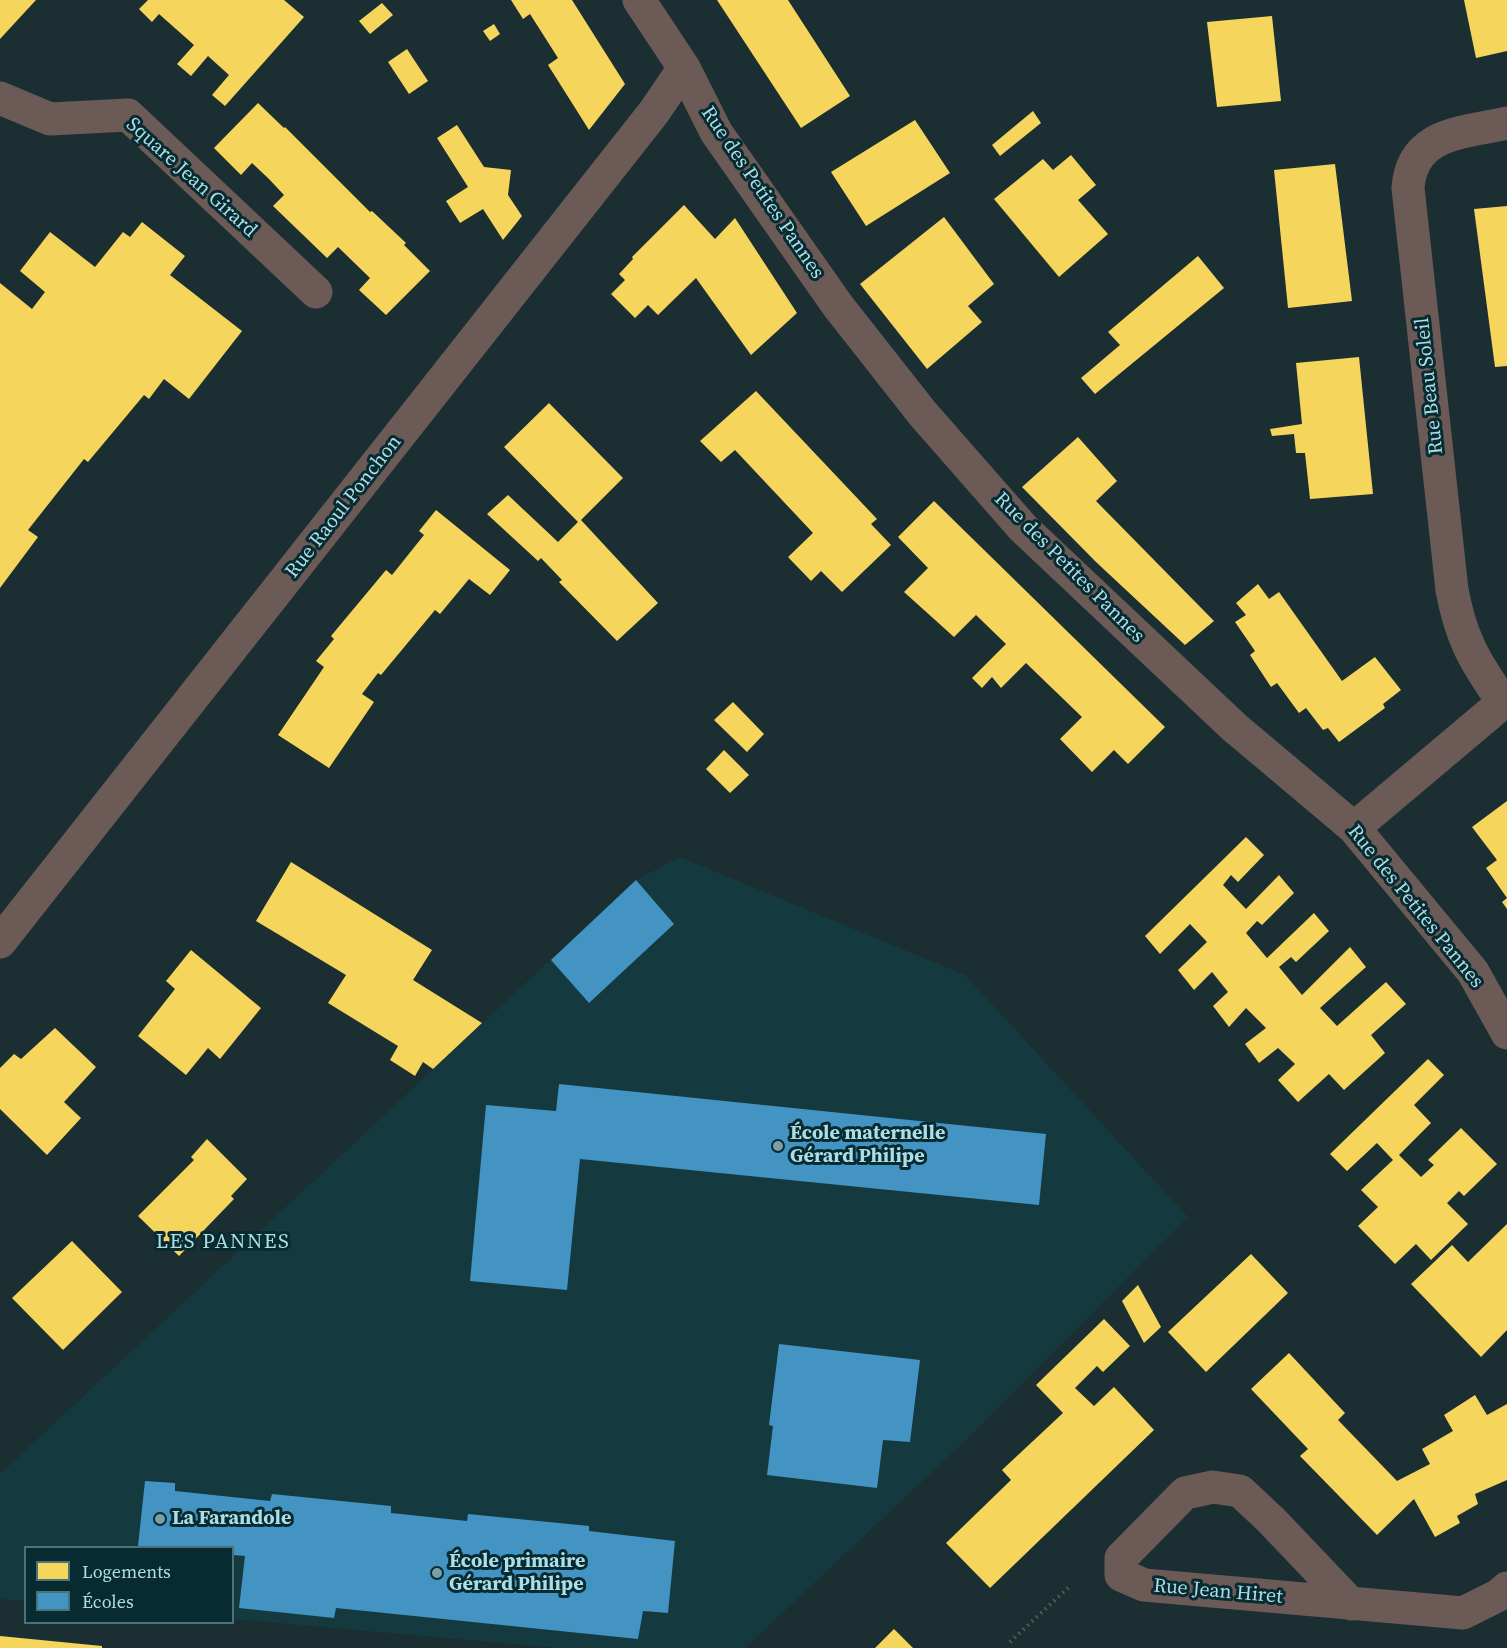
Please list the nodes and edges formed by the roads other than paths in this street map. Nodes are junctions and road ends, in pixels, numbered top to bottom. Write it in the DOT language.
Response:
graph roads {
  1 [pos="639,0"];
  2 [pos="684,68"];
  3 [pos="4,106"];
  4 [pos="1507,123"];
  5 [pos="316,292"];
  6 [pos="1505,701"];
  7 [pos="1354,828"];
  8 [pos="0,942"];
  9 [pos="1507,1033"];
  10 [pos="1507,1588"];
  11 [pos="1351,1604"];
  1 -- 2 [label="street, Rue des Petites Pannes"];
  2 -- 7 [label="street, Rue des Petites Pannes"];
  2 -- 8 [label="street, Rue Raoul Ponchon"];
  3 -- 5 [label="street, Square Jean Girard"];
  4 -- 6 [label="street, Rue Beau Soleil"];
  6 -- 7 [label="street, Rue Beau Soleil"];
  7 -- 9 [label="street, Rue des Petites Pannes"];
  10 -- 11 [label="street, Rue Jean Hiret"];
  11 -- 11 [label="street, Rue Jean Hiret"];
}
